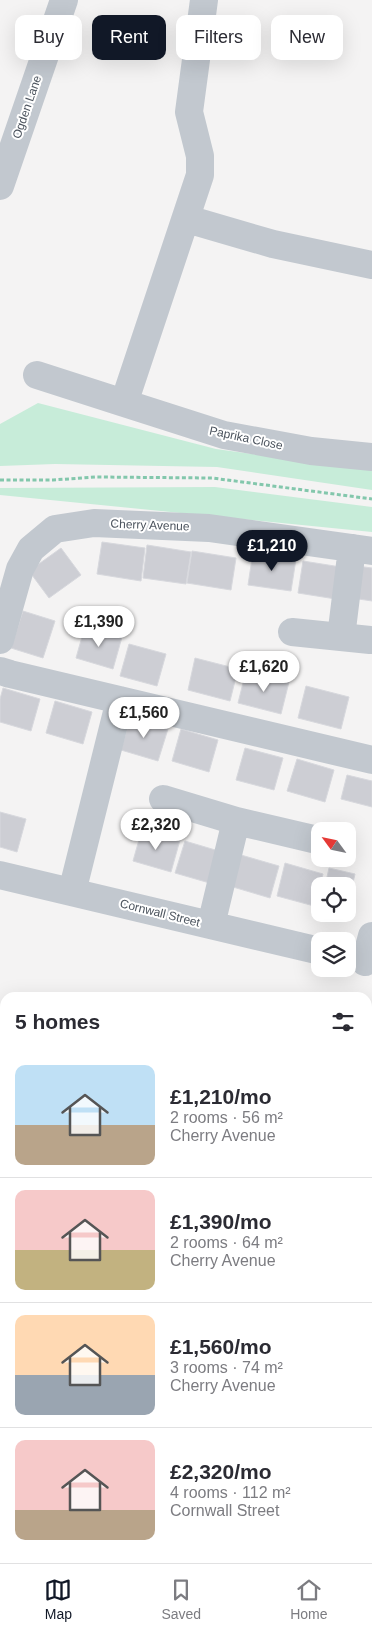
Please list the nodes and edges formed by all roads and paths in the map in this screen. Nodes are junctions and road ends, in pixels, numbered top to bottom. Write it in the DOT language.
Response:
graph roads {
  1 [pos="64,0"];
  2 [pos="204,0"];
  3 [pos="7,143"];
  4 [pos="0,186"];
  5 [pos="187,219"];
  6 [pos="372,265"];
  7 [pos="37,375"];
  8 [pos="124,403"];
  9 [pos="372,457"];
  10 [pos="0,480"];
  11 [pos="372,499"];
  12 [pos="362,550"];
  13 [pos="292,632"];
  14 [pos="341,637"];
  15 [pos="0,640"];
  16 [pos="370,640"];
  17 [pos="0,670"];
  18 [pos="120,700"];
  19 [pos="372,760"];
  20 [pos="163,799"];
  21 [pos="236,821"];
  22 [pos="311,839"];
  23 [pos="0,874"];
  24 [pos="72,892"];
  25 [pos="211,925"];
  26 [pos="372,936"];
  27 [pos="311,949"];
  28 [pos="361,961"];
  1 -- 3 [label="street, Ogden Lane"];
  2 -- 5 [label="street"];
  3 -- 4 [label="street, Ogden Lane"];
  5 -- 6 [label="street"];
  5 -- 8 [label="street"];
  7 -- 8 [label="street, Paprika Close"];
  8 -- 9 [label="street, Paprika Close"];
  10 -- 11 [label="path"];
  12 -- 14 [label="street"];
  12 -- 15 [label="street, Cherry Avenue"];
  13 -- 14 [label="street"];
  14 -- 16 [label="street"];
  17 -- 18 [label="street"];
  18 -- 19 [label="street"];
  18 -- 24 [label="street"];
  20 -- 21 [label="street"];
  21 -- 22 [label="street"];
  21 -- 25 [label="street"];
  23 -- 24 [label="street, Cornwall Street"];
  24 -- 25 [label="street, Cornwall Street"];
  25 -- 27 [label="street, Cornwall Street"];
  26 -- 28 [label="street"];
}
